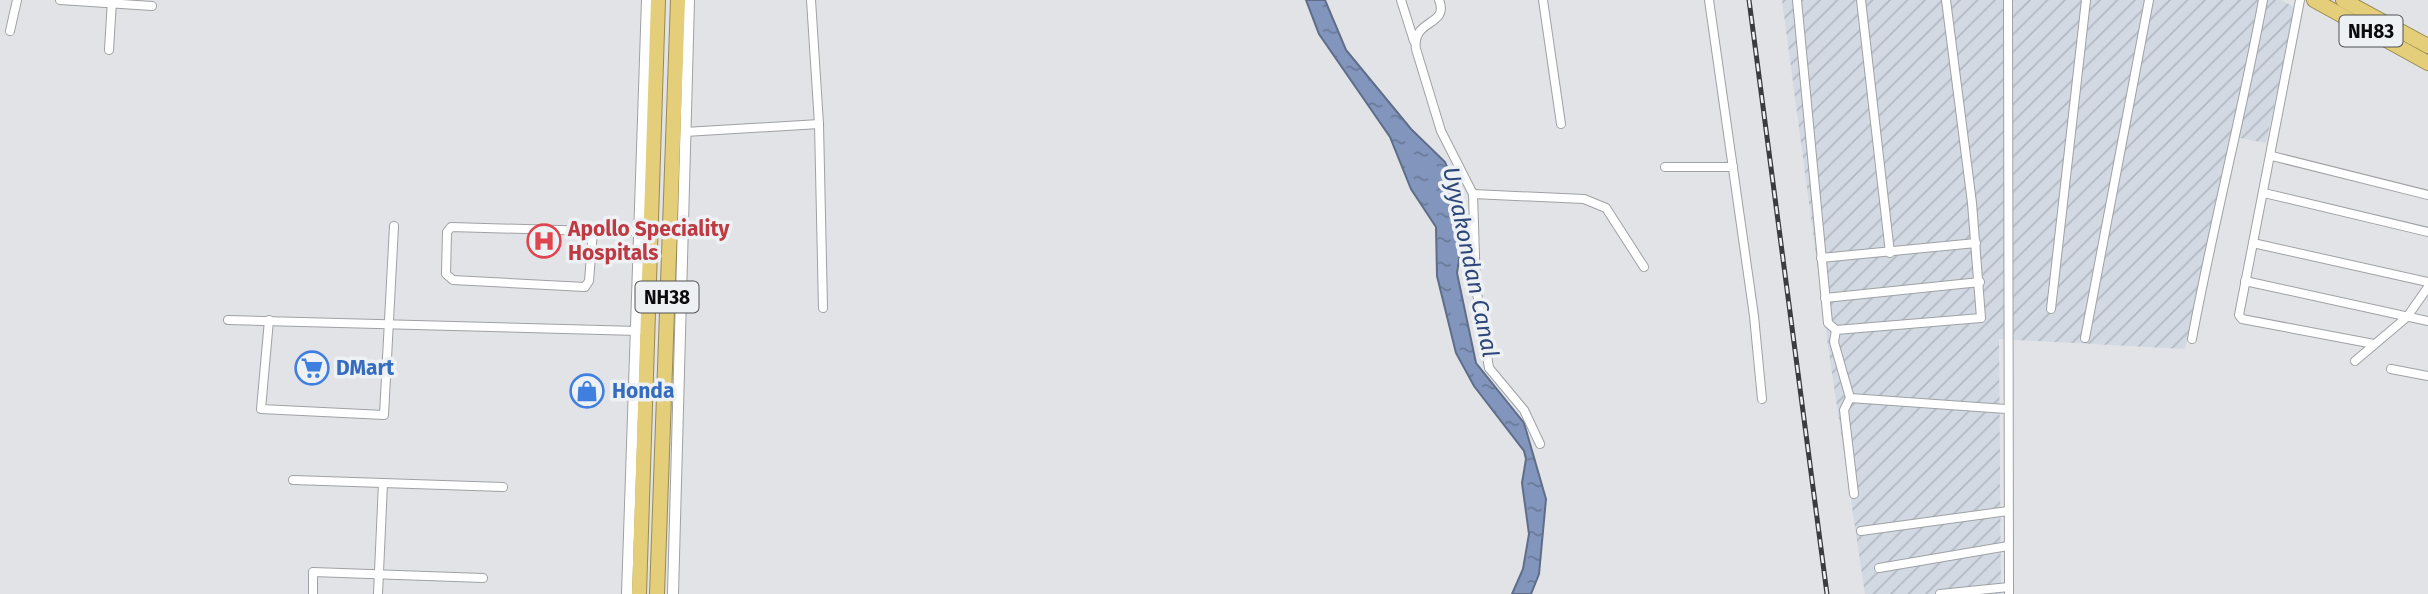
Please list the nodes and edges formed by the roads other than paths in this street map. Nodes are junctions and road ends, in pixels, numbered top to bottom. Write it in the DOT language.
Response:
graph roads {
  1 [pos="17,0"];
  2 [pos="60,0"];
  3 [pos="648,0"];
  4 [pos="658,0"];
  5 [pos="678,0"];
  6 [pos="689,0"];
  7 [pos="811,0"];
  8 [pos="1401,0"];
  9 [pos="1439,0"];
  10 [pos="1543,0"];
  11 [pos="1709,0"];
  12 [pos="1797,0"];
  13 [pos="1861,0"];
  14 [pos="1946,0"];
  15 [pos="2008,0"];
  16 [pos="2086,0"];
  17 [pos="2149,0"];
  18 [pos="2263,0"];
  19 [pos="2301,0"];
  20 [pos="2314,0"];
  21 [pos="2343,0"];
  22 [pos="112,2"];
  23 [pos="152,6"];
  24 [pos="10,31"];
  25 [pos="1415,41"];
  26 [pos="2428,47"];
  27 [pos="109,50"];
  28 [pos="2428,63"];
  29 [pos="818,124"];
  30 [pos="1561,124"];
  31 [pos="685,132"];
  32 [pos="2272,156"];
  33 [pos="1665,167"];
  34 [pos="1733,167"];
  35 [pos="2264,193"];
  36 [pos="1473,194"];
  37 [pos="2428,195"];
  38 [pos="394,226"];
  39 [pos="593,231"];
  40 [pos="641,231"];
  41 [pos="2428,232"];
  42 [pos="1976,243"];
  43 [pos="2253,243"];
  44 [pos="1890,253"];
  45 [pos="1821,258"];
  46 [pos="1644,267"];
  47 [pos="2245,281"];
  48 [pos="1980,282"];
  49 [pos="2428,285"];
  50 [pos="1825,298"];
  51 [pos="823,309"];
  52 [pos="2051,309"];
  53 [pos="2407,317"];
  54 [pos="228,320"];
  55 [pos="269,320"];
  56 [pos="2428,321"];
  57 [pos="390,324"];
  58 [pos="638,331"];
  59 [pos="1836,331"];
  60 [pos="2085,338"];
  61 [pos="2192,339"];
  62 [pos="2374,344"];
  63 [pos="2355,361"];
  64 [pos="2391,369"];
  65 [pos="2428,376"];
  66 [pos="1850,398"];
  67 [pos="1762,399"];
  68 [pos="2006,409"];
  69 [pos="1540,444"];
  70 [pos="293,480"];
  71 [pos="383,483"];
  72 [pos="503,486"];
  73 [pos="1854,494"];
  74 [pos="2008,511"];
  75 [pos="1861,531"];
  76 [pos="2008,546"];
  77 [pos="1880,568"];
  78 [pos="379,576"];
  79 [pos="483,578"];
  80 [pos="2009,590"];
  81 [pos="313,594"];
  82 [pos="378,594"];
  83 [pos="627,594"];
  84 [pos="639,594"];
  85 [pos="657,594"];
  86 [pos="673,594"];
  87 [pos="1940,594"];
  1 -- 24 [label="street"];
  2 -- 22 [label="street"];
  3 -- 40 [label="street"];
  4 -- 84 [label="highway, NH38"];
  5 -- 85 [label="highway, NH38"];
  6 -- 31 [label="street"];
  7 -- 29 [label="street"];
  8 -- 25 [label="street"];
  9 -- 25 [label="street"];
  10 -- 30 [label="street"];
  11 -- 34 [label="street"];
  12 -- 45 [label="street"];
  13 -- 44 [label="street"];
  14 -- 42 [label="street"];
  15 -- 68 [label="street"];
  16 -- 52 [label="street"];
  17 -- 60 [label="street"];
  18 -- 61 [label="street"];
  19 -- 32 [label="street"];
  20 -- 28 [label="highway, NH83"];
  21 -- 26 [label="highway, NH83"];
  22 -- 23 [label="street"];
  22 -- 27 [label="street"];
  25 -- 36 [label="street"];
  29 -- 31 [label="street"];
  29 -- 51 [label="street"];
  31 -- 86 [label="street"];
  32 -- 35 [label="street"];
  32 -- 37 [label="street"];
  33 -- 34 [label="street"];
  34 -- 67 [label="street"];
  35 -- 41 [label="street"];
  35 -- 43 [label="street"];
  36 -- 46 [label="street"];
  36 -- 69 [label="street"];
  38 -- 57 [label="street"];
  39 -- 39 [label="street"];
  39 -- 40 [label="street"];
  40 -- 58 [label="street"];
  42 -- 44 [label="street"];
  42 -- 48 [label="street"];
  43 -- 47 [label="street"];
  43 -- 49 [label="street"];
  44 -- 45 [label="street"];
  45 -- 50 [label="street"];
  47 -- 53 [label="street"];
  47 -- 62 [label="street"];
  48 -- 50 [label="street"];
  48 -- 59 [label="street"];
  49 -- 53 [label="street"];
  50 -- 59 [label="street"];
  53 -- 56 [label="street"];
  53 -- 62 [label="street"];
  54 -- 55 [label="street"];
  55 -- 57 [label="street"];
  55 -- 57 [label="street"];
  57 -- 58 [label="street"];
  58 -- 83 [label="street"];
  59 -- 66 [label="street"];
  62 -- 63 [label="street"];
  64 -- 65 [label="street"];
  66 -- 68 [label="street"];
  66 -- 73 [label="street"];
  68 -- 74 [label="street"];
  70 -- 71 [label="street"];
  71 -- 72 [label="street"];
  71 -- 78 [label="street"];
  74 -- 75 [label="street"];
  74 -- 76 [label="street"];
  76 -- 77 [label="street"];
  76 -- 80 [label="street"];
  78 -- 79 [label="street"];
  78 -- 81 [label="street"];
  78 -- 82 [label="street"];
  80 -- 87 [label="street"];
}
